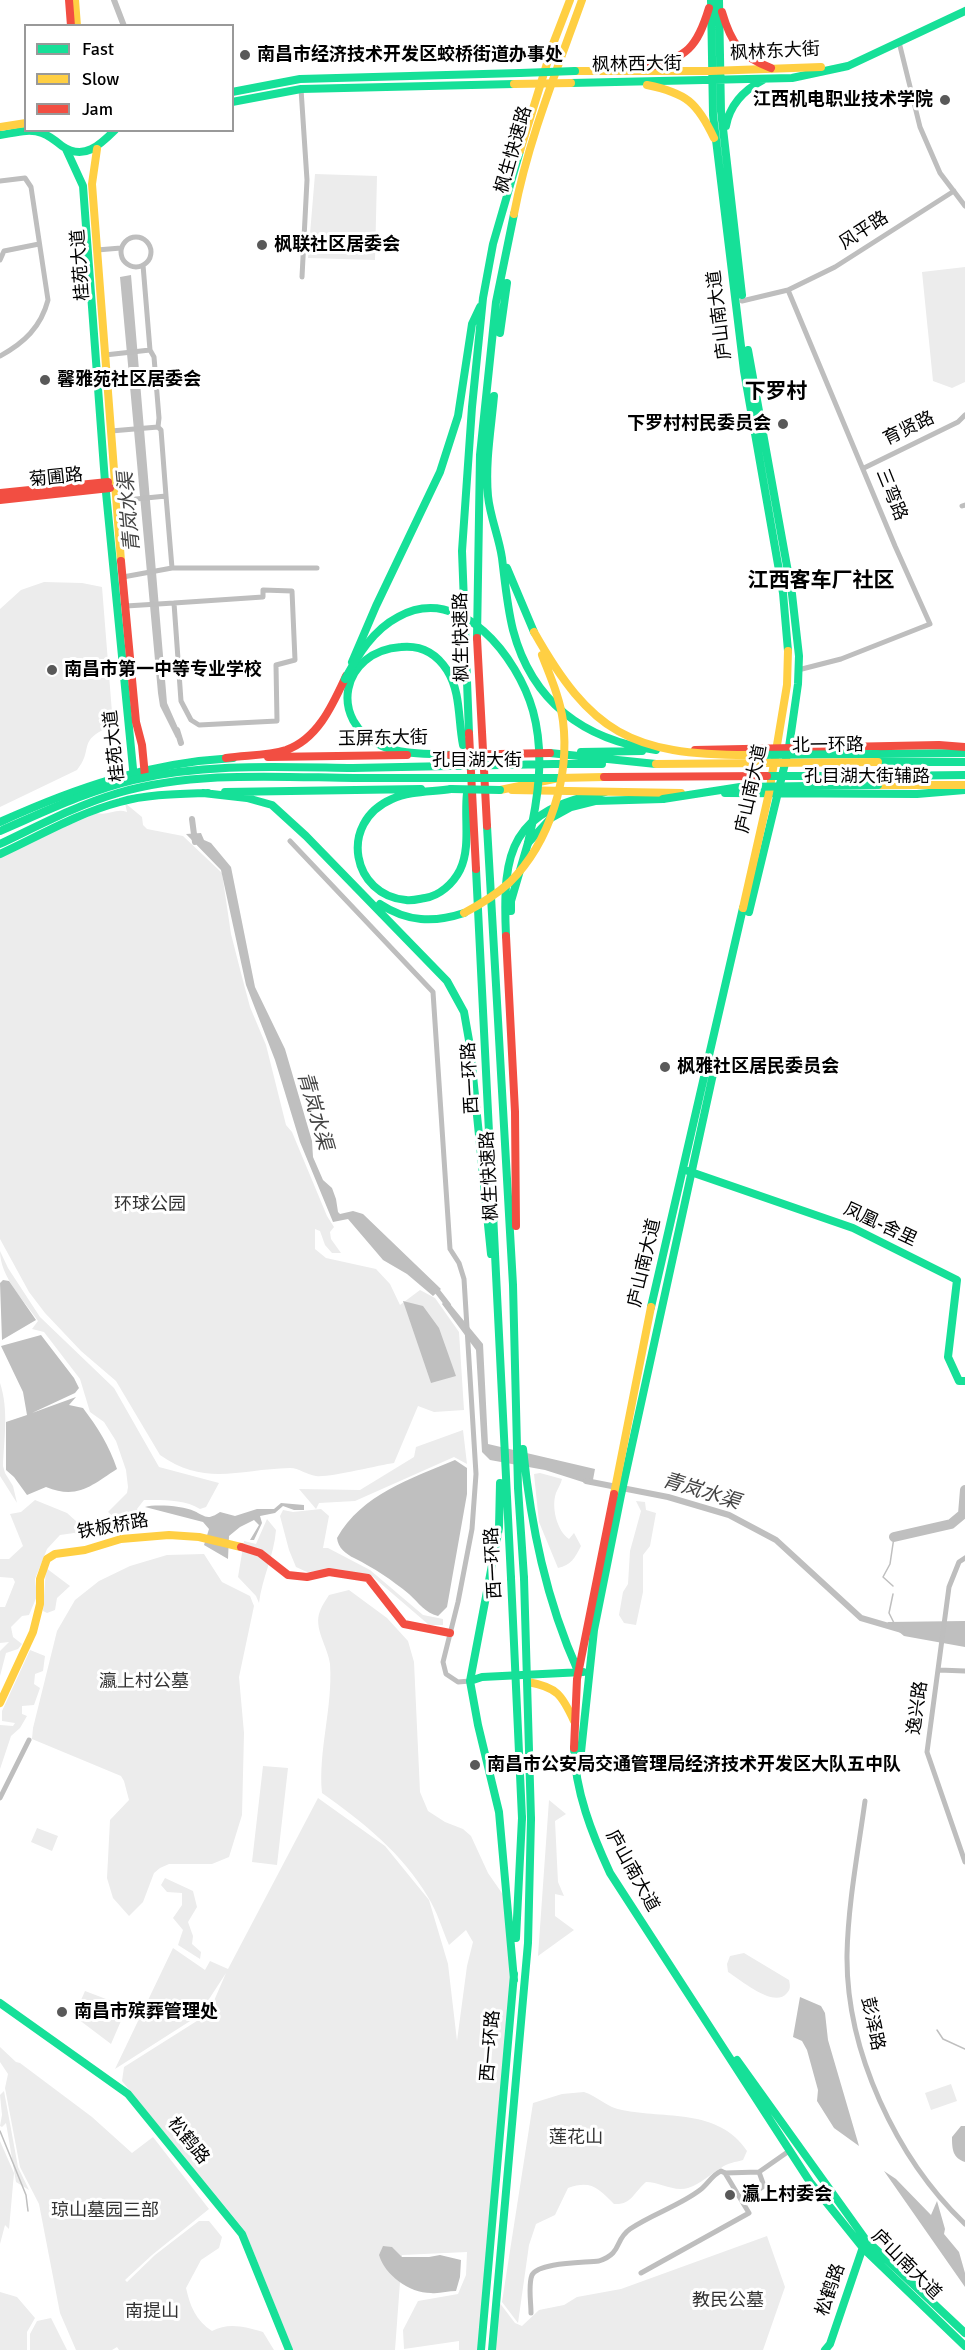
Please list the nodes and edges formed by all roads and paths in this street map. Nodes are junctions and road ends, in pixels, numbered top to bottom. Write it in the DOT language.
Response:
graph roads {
  1 [pos="69,0"];
  2 [pos="75,0"];
  3 [pos="570,0"];
  4 [pos="582,0"];
  5 [pos="715,1"];
  6 [pos="965,7"];
  7 [pos="965,11"];
  8 [pos="71,24"];
  9 [pos="77,24"];
  10 [pos="899,42"];
  11 [pos="778,70"];
  12 [pos="635,71"];
  13 [pos="715,76"];
  14 [pos="766,79"];
  15 [pos="616,82"];
  16 [pos="301,89"];
  17 [pos="234,92"];
  18 [pos="234,102"];
  19 [pos="24,123"];
  20 [pos="0,127"];
  21 [pos="25,132"];
  22 [pos="38,132"];
  23 [pos="54,132"];
  24 [pos="109,132"];
  25 [pos="113,132"];
  26 [pos="0,135"];
  27 [pos="104,141"];
  28 [pos="720,143"];
  29 [pos="63,146"];
  30 [pos="97,149"];
  31 [pos="0,181"];
  32 [pos="954,191"];
  33 [pos="965,207"];
  34 [pos="512,217"];
  35 [pos="39,244"];
  36 [pos="120,248"];
  37 [pos="97,250"];
  38 [pos="0,260"];
  39 [pos="143,265"];
  40 [pos="302,277"];
  41 [pos="788,290"];
  42 [pos="483,298"];
  43 [pos="742,301"];
  44 [pos="147,351"];
  45 [pos="105,355"];
  46 [pos="0,356"];
  47 [pos="965,415"];
  48 [pos="155,427"];
  49 [pos="111,431"];
  50 [pos="864,468"];
  51 [pos="105,485"];
  52 [pos="115,485"];
  53 [pos="0,493"];
  54 [pos="166,496"];
  55 [pos="0,500"];
  56 [pos="116,501"];
  57 [pos="501,554"];
  58 [pos="172,568"];
  59 [pos="317,568"];
  60 [pos="123,577"];
  61 [pos="174,603"];
  62 [pos="126,606"];
  63 [pos="534,632"];
  64 [pos="798,670"];
  65 [pos="345,679"];
  66 [pos="778,747"];
  67 [pos="789,747"];
  68 [pos="965,747"];
  69 [pos="659,751"];
  70 [pos="550,753"];
  71 [pos="965,753"];
  72 [pos="450,754"];
  73 [pos="226,758"];
  74 [pos="878,758"];
  75 [pos="965,762"];
  76 [pos="656,764"];
  77 [pos="144,769"];
  78 [pos="133,771"];
  79 [pos="470,774"];
  80 [pos="965,775"];
  81 [pos="560,778"];
  82 [pos="878,781"];
  83 [pos="965,784"];
  84 [pos="451,789"];
  85 [pos="500,790"];
  86 [pos="965,790"];
  87 [pos="605,792"];
  88 [pos="203,793"];
  89 [pos="768,794"];
  90 [pos="779,794"];
  91 [pos="138,798"];
  92 [pos="0,822"];
  93 [pos="0,831"];
  94 [pos="290,841"];
  95 [pos="528,843"];
  96 [pos="0,844"];
  97 [pos="0,854"];
  98 [pos="355,886"];
  99 [pos="509,995"];
  100 [pos="687,1171"];
  101 [pos="513,1285"];
  102 [pos="500,1311"];
  103 [pos="514,1311"];
  104 [pos="515,1365"];
  105 [pos="501,1369"];
  106 [pos="965,1381"];
  107 [pos="617,1497"];
  108 [pos="965,1558"];
  109 [pos="450,1633"];
  110 [pos="939,1670"];
  111 [pos="965,1671"];
  112 [pos="590,1673"];
  113 [pos="578,1675"];
  114 [pos="470,1682"];
  115 [pos="528,1682"];
  116 [pos="588,1687"];
  117 [pos="0,1703"];
  118 [pos="574,1723"];
  119 [pos="29,1740"];
  120 [pos="0,1798"];
  121 [pos="865,1801"];
  122 [pos="526,1819"];
  123 [pos="965,1862"];
  124 [pos="513,1980"];
  125 [pos="0,2003"];
  126 [pos="789,2151"];
  127 [pos="759,2172"];
  128 [pos="725,2173"];
  129 [pos="742,2201"];
  130 [pos="965,2224"];
  131 [pos="864,2244"];
  132 [pos="641,2273"];
  133 [pos="531,2313"];
  134 [pos="965,2333"];
  135 [pos="965,2346"];
  136 [pos="828,2347"];
  137 [pos="290,2350"];
  138 [pos="481,2350"];
  139 [pos="492,2350"];
  1 -- 8 [label="main road"];
  2 -- 9 [label="main road"];
  3 -- 42 [label="main road, 枫生快速路"];
  4 -- 34 [label="main road, 枫生快速路"];
  5 -- 11 [label="main road"];
  5 -- 12 [label="main road"];
  5 -- 13 [label="main road, 庐山南大道"];
  6 -- 11 [label="main road, 枫林东大街"];
  7 -- 10 [label="main road, 枫林东大街"];
  10 -- 14 [label="main road, 枫林东大街"];
  10 -- 32 [label="street"];
  11 -- 13 [label="main road, 枫林东大街"];
  12 -- 13 [label="main road, 枫林西大街"];
  12 -- 17 [label="main road, 枫林西大街, bridge"];
  13 -- 14 [label="main road, 枫林东大街"];
  13 -- 15 [label="main road, 枫林西大街"];
  13 -- 28 [label="main road, 庐山南大道"];
  14 -- 28 [label="main road"];
  15 -- 16 [label="main road, 枫林西大街, bridge"];
  15 -- 28 [label="main road"];
  16 -- 18 [label="main road, 枫林西大街"];
  16 -- 40 [label="street"];
  19 -- 20 [label="main road"];
  21 -- 26 [label="main road"];
  22 -- 29 [label="main road"];
  23 -- 29 [label="main road, 桂苑大道"];
  24 -- 27 [label="main road"];
  25 -- 27 [label="main road"];
  27 -- 30 [label="main road"];
  28 -- 43 [label="main road, 庐山南大道"];
  28 -- 66 [label="main road, 庐山南大道"];
  29 -- 30 [label="main road"];
  29 -- 51 [label="main road, 桂苑大道"];
  30 -- 37 [label="main road, 桂苑大道"];
  31 -- 35 [label="street"];
  32 -- 33 [label="street"];
  32 -- 41 [label="street, 风平路"];
  34 -- 57 [label="main road"];
  34 -- 101 [label="main road, 枫生快速路"];
  35 -- 38 [label="street"];
  35 -- 46 [label="street"];
  36 -- 37 [label="street"];
  36 -- 39 [label="street"];
  36 -- 39 [label="street"];
  37 -- 45 [label="main road, 桂苑大道"];
  39 -- 44 [label="street"];
  41 -- 43 [label="street"];
  41 -- 50 [label="street, 三弯路"];
  42 -- 65 [label="main road, bridge"];
  42 -- 79 [label="main road, 枫生快速路"];
  43 -- 64 [label="main road, 庐山南大道"];
  44 -- 45 [label="street"];
  44 -- 48 [label="street"];
  45 -- 49 [label="main road, 桂苑大道"];
  47 -- 50 [label="street, 育贤路"];
  48 -- 49 [label="street"];
  48 -- 54 [label="street"];
  49 -- 52 [label="main road, 桂苑大道"];
  50 -- 64 [label="street, 三弯路"];
  51 -- 52 [label="main road, 菊圃路"];
  51 -- 53 [label="main road, 菊圃路"];
  51 -- 55 [label="main road, 菊圃路"];
  51 -- 78 [label="main road, 桂苑大道"];
  52 -- 56 [label="main road, 桂苑大道"];
  54 -- 56 [label="street"];
  54 -- 58 [label="street"];
  56 -- 60 [label="main road, 桂苑大道"];
  57 -- 63 [label="main road"];
  57 -- 69 [label="main road"];
  58 -- 59 [label="street"];
  58 -- 60 [label="street"];
  60 -- 62 [label="main road, 桂苑大道"];
  61 -- 61 [label="street"];
  61 -- 62 [label="street"];
  62 -- 77 [label="main road, 桂苑大道"];
  63 -- 74 [label="main road, bridge"];
  63 -- 98 [label="main road, bridge"];
  64 -- 67 [label="main road, 庐山南大道"];
  65 -- 73 [label="main road"];
  65 -- 95 [label="main road, bridge"];
  66 -- 67 [label="main road, 孔目湖大街辅路"];
  66 -- 69 [label="main road, 玉屏东大街"];
  66 -- 89 [label="main road, 庐山南大道"];
  67 -- 68 [label="main road, 孔目湖大街辅路"];
  67 -- 90 [label="main road, 庐山南大道"];
  69 -- 70 [label="main road, 玉屏东大街"];
  70 -- 72 [label="main road, 玉屏东大街, bridge"];
  70 -- 76 [label="main road"];
  71 -- 74 [label="main road"];
  72 -- 73 [label="main road, 玉屏东大街"];
  72 -- 79 [label="main road"];
  73 -- 77 [label="main road, 玉屏东大街"];
  74 -- 75 [label="main road, 北一环路"];
  74 -- 76 [label="main road, 北一环路, bridge"];
  76 -- 93 [label="main road, 孔目湖大街, bridge"];
  77 -- 78 [label="main road, 玉屏东大街"];
  77 -- 91 [label="main road, 桂苑大道"];
  78 -- 91 [label="main road, 桂苑大道"];
  78 -- 92 [label="main road, 玉屏东大街"];
  79 -- 84 [label="main road"];
  79 -- 102 [label="main road, 西一环路"];
  80 -- 82 [label="main road, 孔目湖大街"];
  81 -- 82 [label="main road, 孔目湖大街, bridge"];
  81 -- 85 [label="main road"];
  81 -- 96 [label="main road, 孔目湖大街, bridge"];
  82 -- 83 [label="main road"];
  82 -- 95 [label="main road, bridge"];
  84 -- 85 [label="main road, bridge"];
  84 -- 88 [label="main road"];
  85 -- 87 [label="main road"];
  86 -- 90 [label="main road, 孔目湖大街辅路"];
  87 -- 89 [label="main road"];
  87 -- 99 [label="main road"];
  88 -- 91 [label="main road"];
  88 -- 98 [label="main road"];
  89 -- 90 [label="main road, 孔目湖大街辅路"];
  89 -- 100 [label="main road, 庐山南大道"];
  90 -- 100 [label="main road, 庐山南大道"];
  91 -- 97 [label="main road"];
  94 -- 109 [label="street"];
  95 -- 99 [label="main road, bridge"];
  98 -- 102 [label="main road"];
  99 -- 103 [label="main road"];
  100 -- 106 [label="main road, 凤凰-舍里"];
  100 -- 107 [label="main road, 庐山南大道"];
  101 -- 103 [label="main road, 西一环路"];
  102 -- 105 [label="main road, 西一环路"];
  103 -- 104 [label="main road, 西一环路"];
  104 -- 113 [label="main road"];
  104 -- 122 [label="main road, 西一环路, bridge"];
  105 -- 114 [label="main road"];
  105 -- 122 [label="main road, 西一环路, bridge"];
  107 -- 112 [label="main road, 庐山南大道"];
  107 -- 113 [label="main road, 庐山南大道"];
  108 -- 110 [label="street, 逸兴路"];
  109 -- 114 [label="street"];
  109 -- 117 [label="main road, 铁板桥路"];
  110 -- 111 [label="street"];
  110 -- 123 [label="street, 逸兴路"];
  112 -- 113 [label="main road"];
  112 -- 116 [label="main road, 庐山南大道"];
  113 -- 114 [label="main road"];
  113 -- 115 [label="main road"];
  113 -- 116 [label="main road"];
  113 -- 118 [label="main road, 庐山南大道"];
  114 -- 115 [label="main road"];
  114 -- 124 [label="main road"];
  115 -- 118 [label="main road"];
  116 -- 131 [label="main road, 庐山南大道"];
  118 -- 126 [label="main road, 庐山南大道"];
  119 -- 120 [label="street"];
  121 -- 130 [label="street, 彭泽路"];
  122 -- 124 [label="main road, 西一环路"];
  122 -- 139 [label="main road, 西一环路"];
  124 -- 138 [label="main road, 西一环路"];
  125 -- 137 [label="main road, 松鹤路"];
  126 -- 127 [label="street"];
  126 -- 131 [label="main road, 庐山南大道"];
  127 -- 128 [label="street"];
  127 -- 129 [label="street"];
  128 -- 129 [label="street"];
  128 -- 133 [label="street"];
  129 -- 132 [label="street"];
  131 -- 134 [label="main road, 庐山南大道"];
  131 -- 135 [label="main road, 庐山南大道"];
  131 -- 136 [label="main road, 松鹤路"];
}
